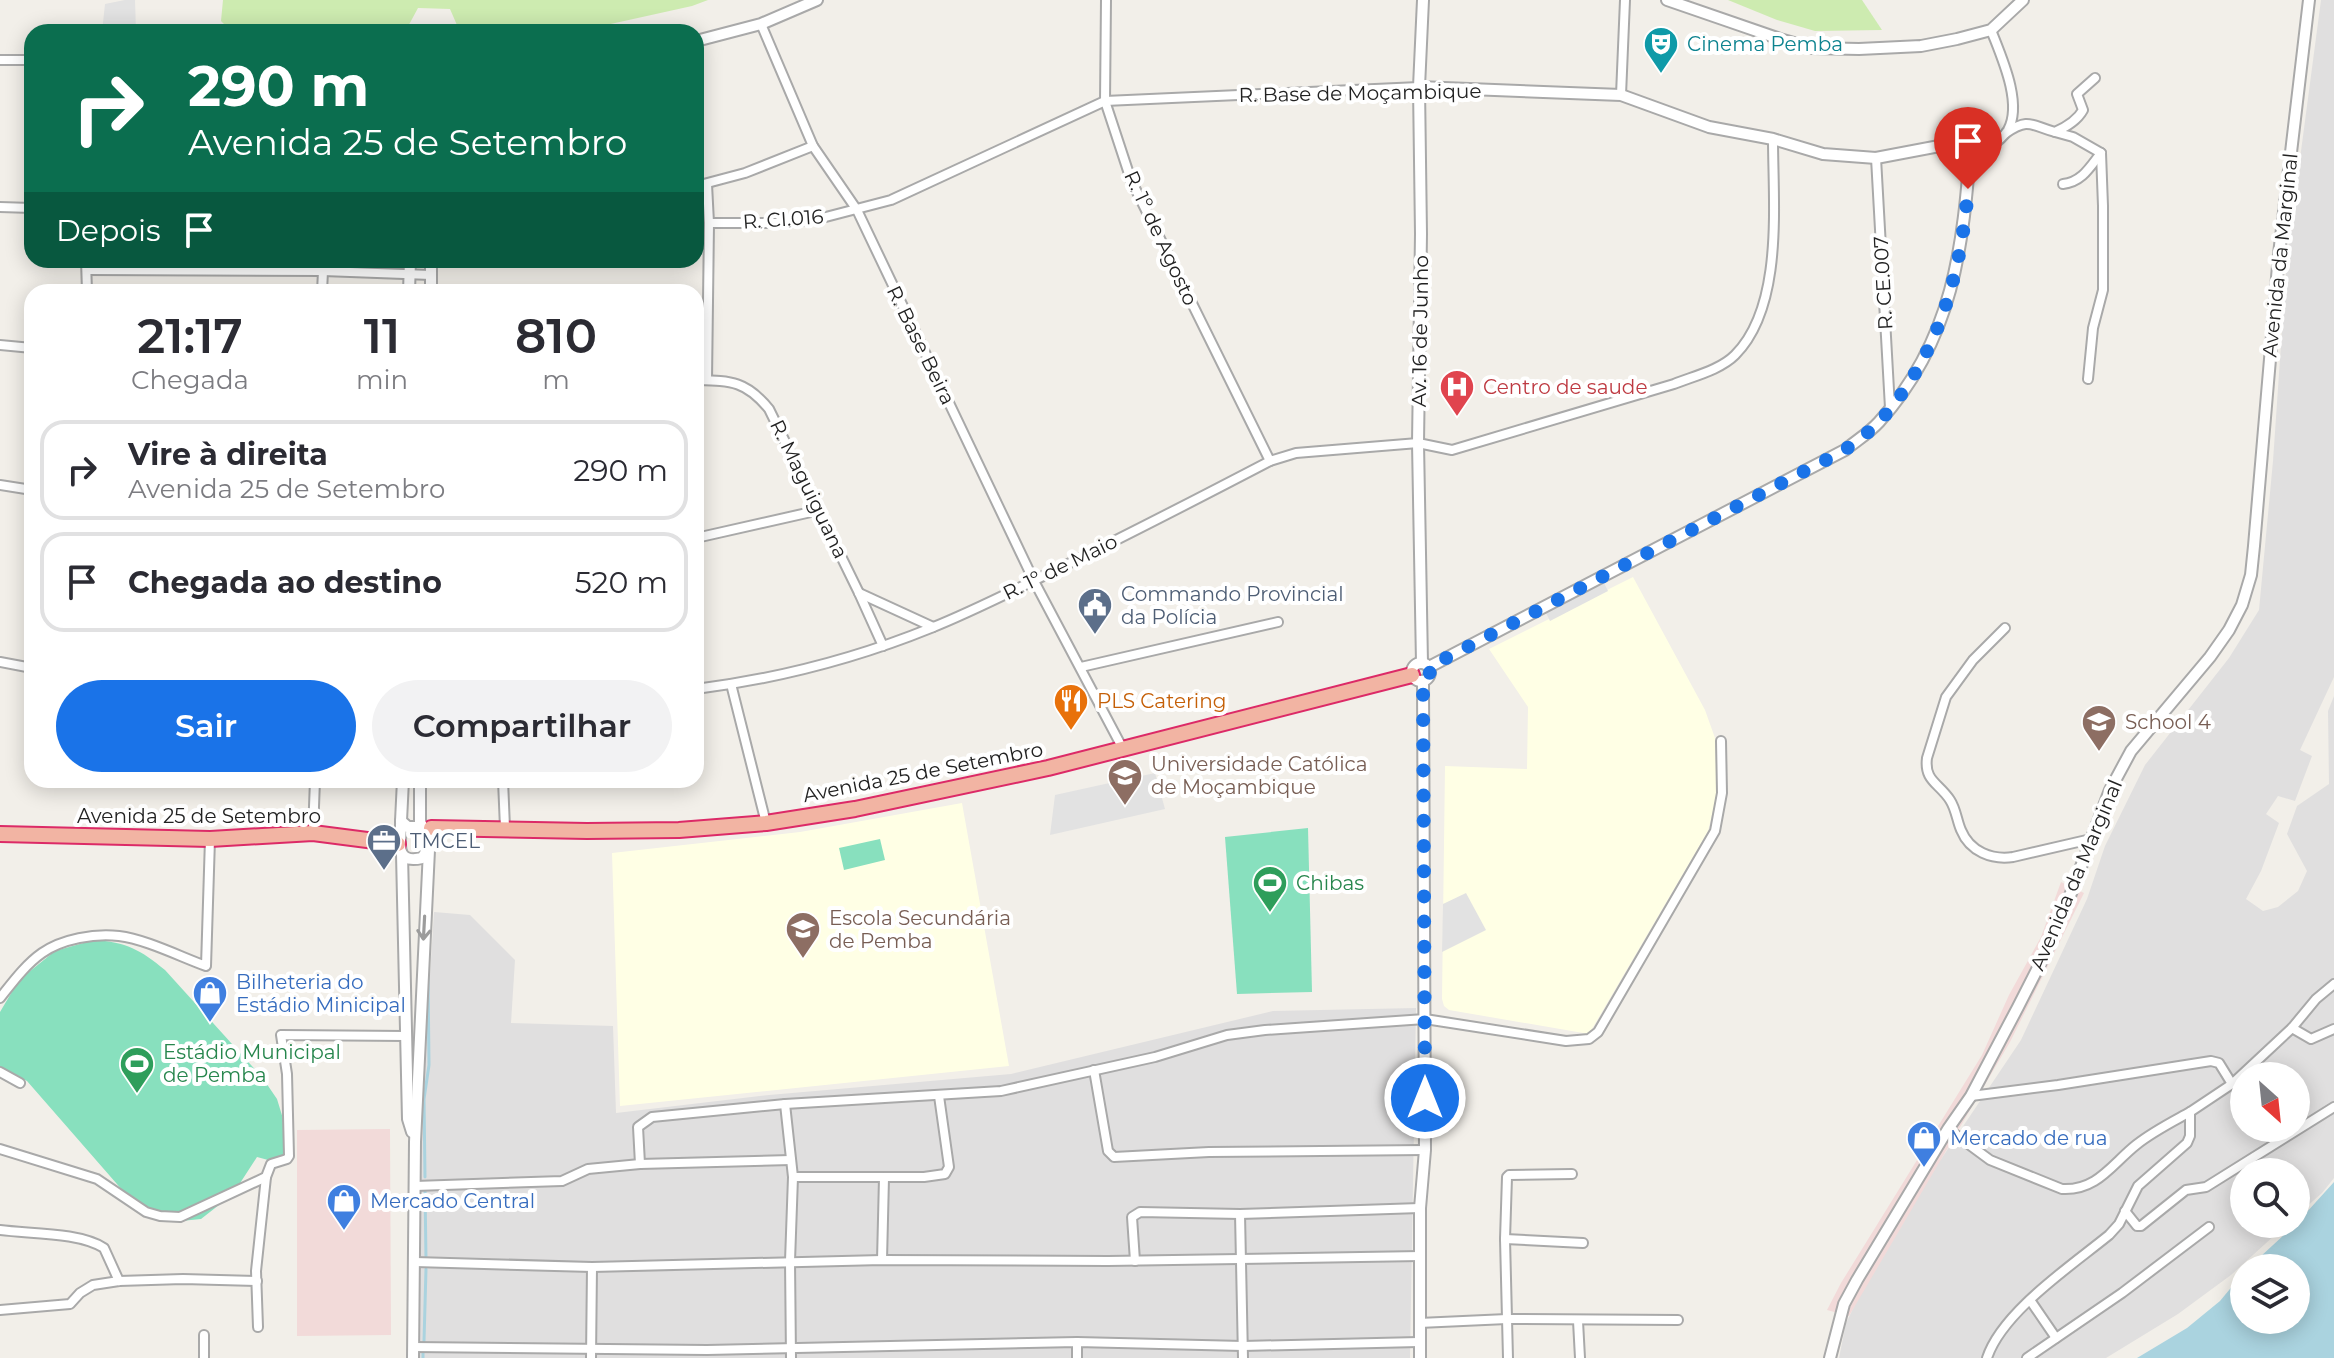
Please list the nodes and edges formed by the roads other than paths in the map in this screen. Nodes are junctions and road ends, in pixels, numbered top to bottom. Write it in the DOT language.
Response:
graph roads {
  1 [pos="817,0"];
  2 [pos="1106,0"];
  3 [pos="1423,0"];
  4 [pos="1625,0"];
  5 [pos="1667,0"];
  6 [pos="2023,0"];
  7 [pos="2309,0"];
  8 [pos="761,24"];
  9 [pos="1991,30"];
  10 [pos="704,39"];
  11 [pos="0,60"];
  12 [pos="24,60"];
  13 [pos="2095,78"];
  14 [pos="1419,87"];
  15 [pos="1621,95"];
  16 [pos="1105,101"];
  17 [pos="2055,132"];
  18 [pos="2006,133"];
  19 [pos="1773,139"];
  20 [pos="1971,140"];
  21 [pos="813,146"];
  22 [pos="2101,153"];
  23 [pos="1876,158"];
  24 [pos="707,184"];
  25 [pos="2063,184"];
  26 [pos="704,185"];
  27 [pos="0,207"];
  28 [pos="24,208"];
  29 [pos="857,210"];
  30 [pos="709,223"];
  31 [pos="204,268"];
  32 [pos="409,268"];
  33 [pos="431,268"];
  34 [pos="323,271"];
  35 [pos="409,273"];
  36 [pos="431,275"];
  37 [pos="322,284"];
  38 [pos="409,284"];
  39 [pos="431,284"];
  40 [pos="0,345"];
  41 [pos="24,347"];
  42 [pos="2088,379"];
  43 [pos="707,380"];
  44 [pos="1890,408"];
  45 [pos="1418,443"];
  46 [pos="1270,461"];
  47 [pos="0,485"];
  48 [pos="24,489"];
  49 [pos="820,510"];
  50 [pos="704,537"];
  51 [pos="1034,581"];
  52 [pos="859,593"];
  53 [pos="1278,622"];
  54 [pos="933,627"];
  55 [pos="2005,628"];
  56 [pos="883,646"];
  57 [pos="0,662"];
  58 [pos="1426,665"];
  59 [pos="24,666"];
  60 [pos="1081,667"];
  61 [pos="1417,678"];
  62 [pos="731,684"];
  63 [pos="704,688"];
  64 [pos="1721,741"];
  65 [pos="1123,749"];
  66 [pos="315,788"];
  67 [pos="403,788"];
  68 [pos="421,788"];
  69 [pos="503,788"];
  70 [pos="401,821"];
  71 [pos="766,823"];
  72 [pos="426,825"];
  73 [pos="505,828"];
  74 [pos="313,833"];
  75 [pos="0,834"];
  76 [pos="210,839"];
  77 [pos="2091,839"];
  78 [pos="400,849"];
  79 [pos="429,850"];
  80 [pos="2334,984"];
  81 [pos="406,993"];
  82 [pos="421,994"];
  83 [pos="0,998"];
  84 [pos="1425,1019"];
  85 [pos="2292,1028"];
  86 [pos="2334,1029"];
  87 [pos="406,1036"];
  88 [pos="2256,1062"];
  89 [pos="1094,1070"];
  90 [pos="0,1072"];
  91 [pos="2230,1081"];
  92 [pos="20,1083"];
  93 [pos="2230,1085"];
  94 [pos="939,1096"];
  95 [pos="1971,1096"];
  96 [pos="785,1104"];
  97 [pos="2334,1107"];
  98 [pos="2190,1112"];
  99 [pos="1948,1129"];
  100 [pos="415,1142"];
  101 [pos="0,1149"];
  102 [pos="1425,1150"];
  103 [pos="791,1160"];
  104 [pos="640,1164"];
  105 [pos="1572,1174"];
  106 [pos="266,1177"];
  107 [pos="793,1177"];
  108 [pos="884,1178"];
  109 [pos="415,1186"];
  110 [pos="1420,1208"];
  111 [pos="2125,1211"];
  112 [pos="1240,1214"];
  113 [pos="2209,1227"];
  114 [pos="0,1230"];
  115 [pos="1505,1239"];
  116 [pos="1583,1243"];
  117 [pos="1421,1256"];
  118 [pos="882,1260"];
  119 [pos="1242,1260"];
  120 [pos="790,1261"];
  121 [pos="1135,1261"];
  122 [pos="415,1262"];
  123 [pos="592,1267"];
  124 [pos="119,1281"];
  125 [pos="257,1281"];
  126 [pos="2030,1300"];
  127 [pos="0,1310"];
  128 [pos="1507,1319"];
  129 [pos="1678,1320"];
  130 [pos="1578,1321"];
  131 [pos="1419,1323"];
  132 [pos="258,1327"];
  133 [pos="204,1335"];
  134 [pos="2056,1338"];
  135 [pos="1077,1342"];
  136 [pos="1419,1342"];
  137 [pos="1243,1346"];
  138 [pos="591,1347"];
  139 [pos="413,1353"];
  140 [pos="791,1353"];
  141 [pos="204,1358"];
  142 [pos="591,1358"];
  143 [pos="1077,1358"];
  144 [pos="1243,1358"];
  145 [pos="1420,1358"];
  146 [pos="1508,1358"];
  147 [pos="1580,1358"];
  148 [pos="1830,1358"];
  149 [pos="1987,1358"];
  150 [pos="2027,1358"];
  1 -- 8 [label="street"];
  2 -- 16 [label="street, R. 1º de Agosto"];
  3 -- 14 [label="street, Av. 16 de Junho"];
  4 -- 15 [label="street"];
  5 -- 9 [label="street"];
  6 -- 9 [label="street"];
  7 -- 77 [label="street, Avenida da Marginal"];
  8 -- 10 [label="street"];
  8 -- 21 [label="street, R. Base Beira"];
  9 -- 18 [label="street"];
  11 -- 12 [label="street"];
  13 -- 17 [label="street"];
  14 -- 15 [label="street, R. Base de Moçambique"];
  14 -- 16 [label="street, R. Base de Moçambique"];
  14 -- 45 [label="street, Av. 16 de Junho"];
  15 -- 19 [label="street, R. Base de Moçambique"];
  16 -- 29 [label="street, R. Base de Moçambique"];
  16 -- 46 [label="street, R. 1º de Agosto"];
  17 -- 18 [label="street"];
  17 -- 22 [label="street"];
  18 -- 20 [label="street"];
  19 -- 23 [label="street, R. Base de Moçambique"];
  19 -- 45 [label="street, R. 1º de Maio"];
  20 -- 23 [label="street, R. Base de Moçambique"];
  20 -- 44 [label="street"];
  21 -- 24 [label="street"];
  21 -- 29 [label="street, R. Base Beira"];
  22 -- 25 [label="street"];
  22 -- 42 [label="street"];
  23 -- 44 [label="street, R. CE.007"];
  24 -- 26 [label="street"];
  24 -- 30 [label="street"];
  27 -- 28 [label="street"];
  29 -- 30 [label="street, R. CI.016"];
  29 -- 51 [label="street, R. Base Beira"];
  30 -- 43 [label="street"];
  31 -- 34 [label="street"];
  32 -- 35 [label="street"];
  33 -- 36 [label="street"];
  34 -- 35 [label="street"];
  34 -- 37 [label="street"];
  35 -- 36 [label="street"];
  35 -- 38 [label="street"];
  36 -- 39 [label="street"];
  40 -- 41 [label="street"];
  43 -- 49 [label="street, R. Maguiguana"];
  44 -- 58 [label="street"];
  45 -- 46 [label="street, R. 1º de Maio"];
  45 -- 58 [label="street, Av. 16 de Junho"];
  46 -- 51 [label="street, R. 1º de Maio"];
  47 -- 48 [label="street"];
  49 -- 50 [label="street"];
  49 -- 52 [label="street, R. Maguiguana"];
  51 -- 54 [label="street, R. 1º de Maio"];
  51 -- 60 [label="street, R. Base Beira"];
  52 -- 54 [label="street"];
  52 -- 56 [label="street, R. Maguiguana"];
  53 -- 60 [label="street"];
  54 -- 56 [label="street, R. 1º de Maio"];
  55 -- 77 [label="street"];
  56 -- 62 [label="street, R. 1º de Maio"];
  57 -- 59 [label="street"];
  58 -- 61 [label="street"];
  58 -- 61 [label="street"];
  60 -- 65 [label="street, R. Base Beira"];
  61 -- 65 [label="highway, Avenida 25 de Setembro"];
  61 -- 84 [label="street"];
  62 -- 63 [label="street, R. 1º de Maio"];
  62 -- 71 [label="street"];
  64 -- 84 [label="street"];
  65 -- 71 [label="highway, Avenida 25 de Setembro"];
  66 -- 74 [label="street"];
  67 -- 70 [label="street"];
  68 -- 72 [label="street"];
  69 -- 73 [label="street"];
  70 -- 72 [label="street"];
  70 -- 78 [label="street"];
  71 -- 73 [label="highway, Avenida 25 de Setembro"];
  72 -- 73 [label="highway, Avenida 25 de Setembro"];
  72 -- 79 [label="street"];
  74 -- 76 [label="highway, Avenida 25 de Setembro"];
  74 -- 78 [label="highway, Avenida 25 de Setembro"];
  75 -- 76 [label="highway, Avenida 25 de Setembro"];
  76 -- 83 [label="street"];
  77 -- 95 [label="street, Avenida da Marginal"];
  78 -- 79 [label="street"];
  78 -- 81 [label="street"];
  79 -- 82 [label="street, one-way"];
  80 -- 85 [label="street"];
  81 -- 82 [label="street"];
  81 -- 87 [label="street"];
  82 -- 100 [label="street"];
  84 -- 89 [label="street"];
  84 -- 102 [label="street"];
  85 -- 86 [label="street"];
  85 -- 88 [label="street"];
  87 -- 100 [label="street"];
  87 -- 106 [label="street"];
  89 -- 94 [label="street"];
  89 -- 102 [label="street"];
  90 -- 92 [label="street"];
  91 -- 95 [label="street"];
  93 -- 98 [label="street"];
  94 -- 96 [label="street"];
  94 -- 108 [label="street"];
  95 -- 99 [label="street, Avenida da Marginal"];
  96 -- 103 [label="street"];
  96 -- 104 [label="street"];
  97 -- 111 [label="street"];
  98 -- 99 [label="street"];
  98 -- 111 [label="street"];
  99 -- 148 [label="street, Avenida da Marginal"];
  100 -- 109 [label="street"];
  101 -- 106 [label="street"];
  102 -- 110 [label="street"];
  103 -- 104 [label="street"];
  103 -- 107 [label="street"];
  104 -- 109 [label="street"];
  105 -- 115 [label="street"];
  106 -- 125 [label="street"];
  107 -- 108 [label="street"];
  107 -- 120 [label="street"];
  108 -- 118 [label="street"];
  109 -- 122 [label="street"];
  110 -- 112 [label="street"];
  110 -- 117 [label="street"];
  111 -- 126 [label="street"];
  112 -- 119 [label="street"];
  112 -- 121 [label="street"];
  113 -- 134 [label="street"];
  114 -- 124 [label="street"];
  115 -- 116 [label="street"];
  115 -- 128 [label="street"];
  117 -- 119 [label="street"];
  117 -- 131 [label="street"];
  118 -- 120 [label="street"];
  118 -- 121 [label="street"];
  119 -- 121 [label="street"];
  119 -- 137 [label="street"];
  120 -- 123 [label="street"];
  120 -- 140 [label="street"];
  122 -- 123 [label="street"];
  122 -- 139 [label="street"];
  123 -- 138 [label="street"];
  124 -- 125 [label="street"];
  124 -- 127 [label="street"];
  125 -- 132 [label="street"];
  126 -- 134 [label="street"];
  126 -- 149 [label="street"];
  128 -- 130 [label="street"];
  128 -- 131 [label="street"];
  128 -- 146 [label="street"];
  129 -- 130 [label="street"];
  130 -- 147 [label="street"];
  131 -- 136 [label="street"];
  133 -- 141 [label="street"];
  134 -- 150 [label="street"];
  135 -- 137 [label="street"];
  135 -- 140 [label="street"];
  135 -- 143 [label="street"];
  136 -- 137 [label="street"];
  136 -- 145 [label="street"];
  137 -- 144 [label="street"];
  138 -- 139 [label="street"];
  138 -- 140 [label="street"];
  138 -- 142 [label="street"];
}
